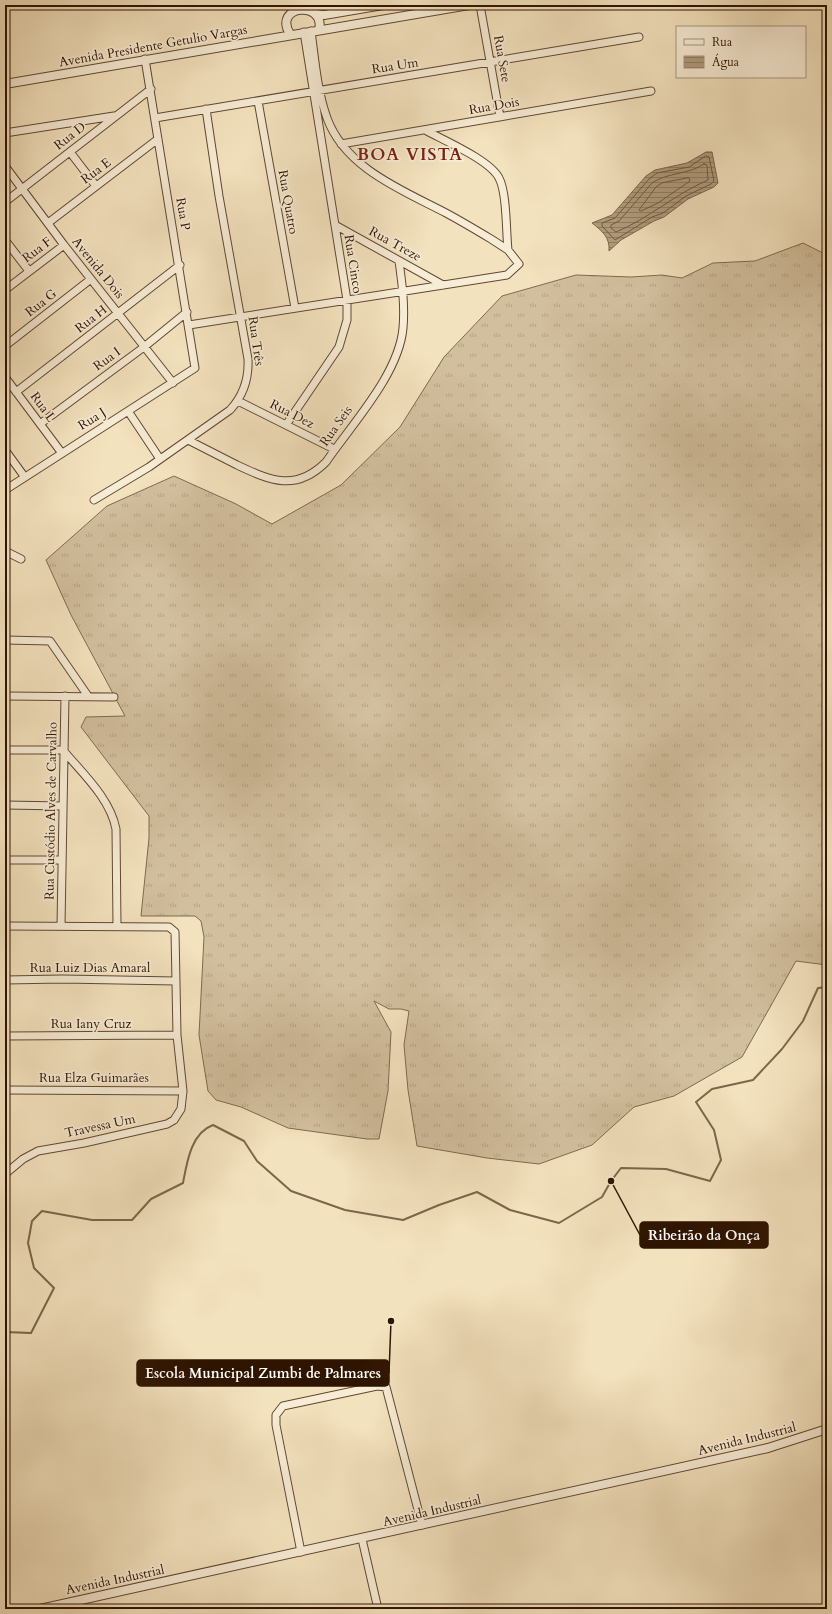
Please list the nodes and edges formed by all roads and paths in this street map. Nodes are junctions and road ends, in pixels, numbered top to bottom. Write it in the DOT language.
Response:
graph roads {
  1 [pos="383,5"];
  2 [pos="469,5"];
  3 [pos="480,5"];
  4 [pos="295,7"];
  5 [pos="314,10"];
  6 [pos="311,31"];
  7 [pos="290,34"];
  8 [pos="639,38"];
  9 [pos="145,59"];
  10 [pos="490,62"];
  11 [pos="5,84"];
  12 [pos="150,89"];
  13 [pos="316,91"];
  14 [pos="651,91"];
  15 [pos="258,101"];
  16 [pos="206,109"];
  17 [pos="116,116"];
  18 [pos="500,117"];
  19 [pos="155,118"];
  20 [pos="425,130"];
  21 [pos="5,133"];
  22 [pos="158,139"];
  23 [pos="341,144"];
  24 [pos="70,152"];
  25 [pos="5,166"];
  26 [pos="96,186"];
  27 [pos="22,189"];
  28 [pos="5,202"];
  29 [pos="48,223"];
  30 [pos="335,225"];
  31 [pos="5,240"];
  32 [pos="64,245"];
  33 [pos="508,250"];
  34 [pos="400,260"];
  35 [pos="180,265"];
  36 [pos="29,271"];
  37 [pos="92,279"];
  38 [pos="443,285"];
  39 [pos="5,290"];
  40 [pos="402,291"];
  41 [pos="347,300"];
  42 [pos="295,308"];
  43 [pos="187,312"];
  44 [pos="118,313"];
  45 [pos="241,317"];
  46 [pos="189,325"];
  47 [pos="5,346"];
  48 [pos="144,347"];
  49 [pos="194,371"];
  50 [pos="5,377"];
  51 [pos="173,383"];
  52 [pos="16,392"];
  53 [pos="238,401"];
  54 [pos="128,411"];
  55 [pos="40,424"];
  56 [pos="286,425"];
  57 [pos="188,440"];
  58 [pos="5,450"];
  59 [pos="334,450"];
  60 [pos="61,452"];
  61 [pos="160,459"];
  62 [pos="24,476"];
  63 [pos="5,490"];
  64 [pos="94,500"];
  65 [pos="5,551"];
  66 [pos="21,559"];
  67 [pos="5,640"];
  68 [pos="5,696"];
  69 [pos="65,696"];
  70 [pos="88,696"];
  71 [pos="114,697"];
  72 [pos="5,750"];
  73 [pos="63,750"];
  74 [pos="5,805"];
  75 [pos="63,806"];
  76 [pos="5,860"];
  77 [pos="62,860"];
  78 [pos="5,926"];
  79 [pos="61,926"];
  80 [pos="117,926"];
  81 [pos="5,980"];
  82 [pos="176,981"];
  83 [pos="177,1035"];
  84 [pos="5,1036"];
  85 [pos="5,1090"];
  86 [pos="183,1091"];
  87 [pos="5,1174"];
  88 [pos="827,1429"];
  89 [pos="422,1525"];
  90 [pos="362,1539"];
  91 [pos="301,1552"];
  92 [pos="40,1609"];
  93 [pos="378,1609"];
  1 -- 5 [label="street"];
  2 -- 6 [label="street, Avenida Presidente Getulio Vargas"];
  3 -- 10 [label="street, Rua Sete"];
  4 -- 5 [label="street"];
  4 -- 7 [label="street"];
  5 -- 6 [label="street"];
  6 -- 7 [label="street, Avenida Presidente Getulio Vargas"];
  6 -- 13 [label="street"];
  7 -- 9 [label="street, Avenida Presidente Getulio Vargas"];
  8 -- 10 [label="street, Rua Um"];
  9 -- 11 [label="street, Avenida Presidente Getulio Vargas"];
  9 -- 12 [label="street, Rua P"];
  10 -- 13 [label="street, Rua Um"];
  10 -- 18 [label="street, Rua Sete"];
  12 -- 17 [label="street, Rua D"];
  12 -- 19 [label="street, Rua P"];
  13 -- 15 [label="street, Rua Um"];
  13 -- 23 [label="street"];
  13 -- 30 [label="street, Rua Cinco"];
  14 -- 18 [label="street, Rua Dois"];
  15 -- 16 [label="street, Rua Um"];
  15 -- 42 [label="street, Rua Quatro"];
  16 -- 19 [label="street, Rua Um"];
  16 -- 45 [label="street, Rua Três"];
  17 -- 21 [label="street"];
  17 -- 24 [label="street, Rua D"];
  18 -- 20 [label="street, Rua Dois"];
  19 -- 22 [label="street, Rua P"];
  20 -- 23 [label="street, Rua Dois"];
  20 -- 33 [label="street"];
  22 -- 26 [label="street, Rua E"];
  22 -- 35 [label="street, Rua P"];
  23 -- 33 [label="street"];
  24 -- 26 [label="street"];
  24 -- 27 [label="street, Rua D"];
  25 -- 27 [label="street, Avenida Dois"];
  26 -- 29 [label="street, Rua E"];
  27 -- 28 [label="street, Rua D"];
  27 -- 29 [label="street, Avenida Dois"];
  29 -- 32 [label="street, Avenida Dois"];
  30 -- 34 [label="street, Rua Treze"];
  30 -- 41 [label="street, Rua Cinco"];
  31 -- 36 [label="street"];
  32 -- 36 [label="street, Rua F"];
  32 -- 37 [label="street, Avenida Dois"];
  33 -- 38 [label="street"];
  34 -- 38 [label="street, Rua Treze"];
  34 -- 40 [label="street, Rua Seis"];
  35 -- 43 [label="street, Rua P"];
  35 -- 44 [label="street, Rua H"];
  36 -- 39 [label="street, Rua F"];
  37 -- 44 [label="street, Avenida Dois"];
  37 -- 47 [label="street, Rua G"];
  38 -- 40 [label="street"];
  40 -- 41 [label="street"];
  40 -- 59 [label="street, Rua Seis"];
  41 -- 42 [label="street"];
  41 -- 56 [label="street, Rua Cinco"];
  42 -- 45 [label="street"];
  43 -- 46 [label="street, Rua P"];
  43 -- 48 [label="street, Rua I"];
  44 -- 48 [label="street, Avenida Dois"];
  44 -- 52 [label="street, Rua H"];
  45 -- 46 [label="street"];
  45 -- 53 [label="street, Rua Três"];
  46 -- 49 [label="street, Rua P"];
  48 -- 51 [label="street, Avenida Dois"];
  48 -- 55 [label="street, Rua I"];
  49 -- 51 [label="street, Rua J"];
  50 -- 52 [label="street, Rua L"];
  51 -- 54 [label="street, Rua J"];
  52 -- 55 [label="street, Rua L"];
  53 -- 56 [label="street, Rua Dez"];
  53 -- 57 [label="street, Rua Três"];
  54 -- 60 [label="street, Rua J"];
  54 -- 61 [label="street"];
  55 -- 60 [label="street, Rua L"];
  56 -- 59 [label="street, Rua Dez"];
  57 -- 59 [label="street, Rua Seis"];
  57 -- 61 [label="street, Rua Três"];
  58 -- 62 [label="street"];
  60 -- 62 [label="street, Rua J"];
  61 -- 64 [label="street, Rua Três"];
  62 -- 63 [label="street, Rua J"];
  65 -- 66 [label="street"];
  67 -- 70 [label="street"];
  68 -- 69 [label="street"];
  69 -- 70 [label="street"];
  69 -- 73 [label="street, Rua Custódio Alves de Carvalho"];
  70 -- 71 [label="street"];
  72 -- 73 [label="street"];
  73 -- 75 [label="street, Rua Custódio Alves de Carvalho"];
  73 -- 80 [label="street"];
  74 -- 75 [label="street"];
  75 -- 77 [label="street, Rua Custódio Alves de Carvalho"];
  76 -- 77 [label="street"];
  77 -- 79 [label="street, Rua Custódio Alves de Carvalho"];
  78 -- 79 [label="street"];
  79 -- 80 [label="street"];
  80 -- 82 [label="street, Travessa Um"];
  81 -- 82 [label="street, Rua Luiz Dias Amaral"];
  82 -- 83 [label="street, Travessa Um"];
  83 -- 84 [label="street, Rua Iany Cruz"];
  83 -- 86 [label="street, Travessa Um"];
  85 -- 86 [label="street, Rua Elza Guimarães"];
  86 -- 87 [label="street, Travessa Um"];
  88 -- 89 [label="street, Avenida Industrial"];
  89 -- 90 [label="street, Avenida Industrial"];
  89 -- 91 [label="street"];
  90 -- 91 [label="street, Avenida Industrial"];
  90 -- 93 [label="street"];
  91 -- 92 [label="street, Avenida Industrial"];
}
